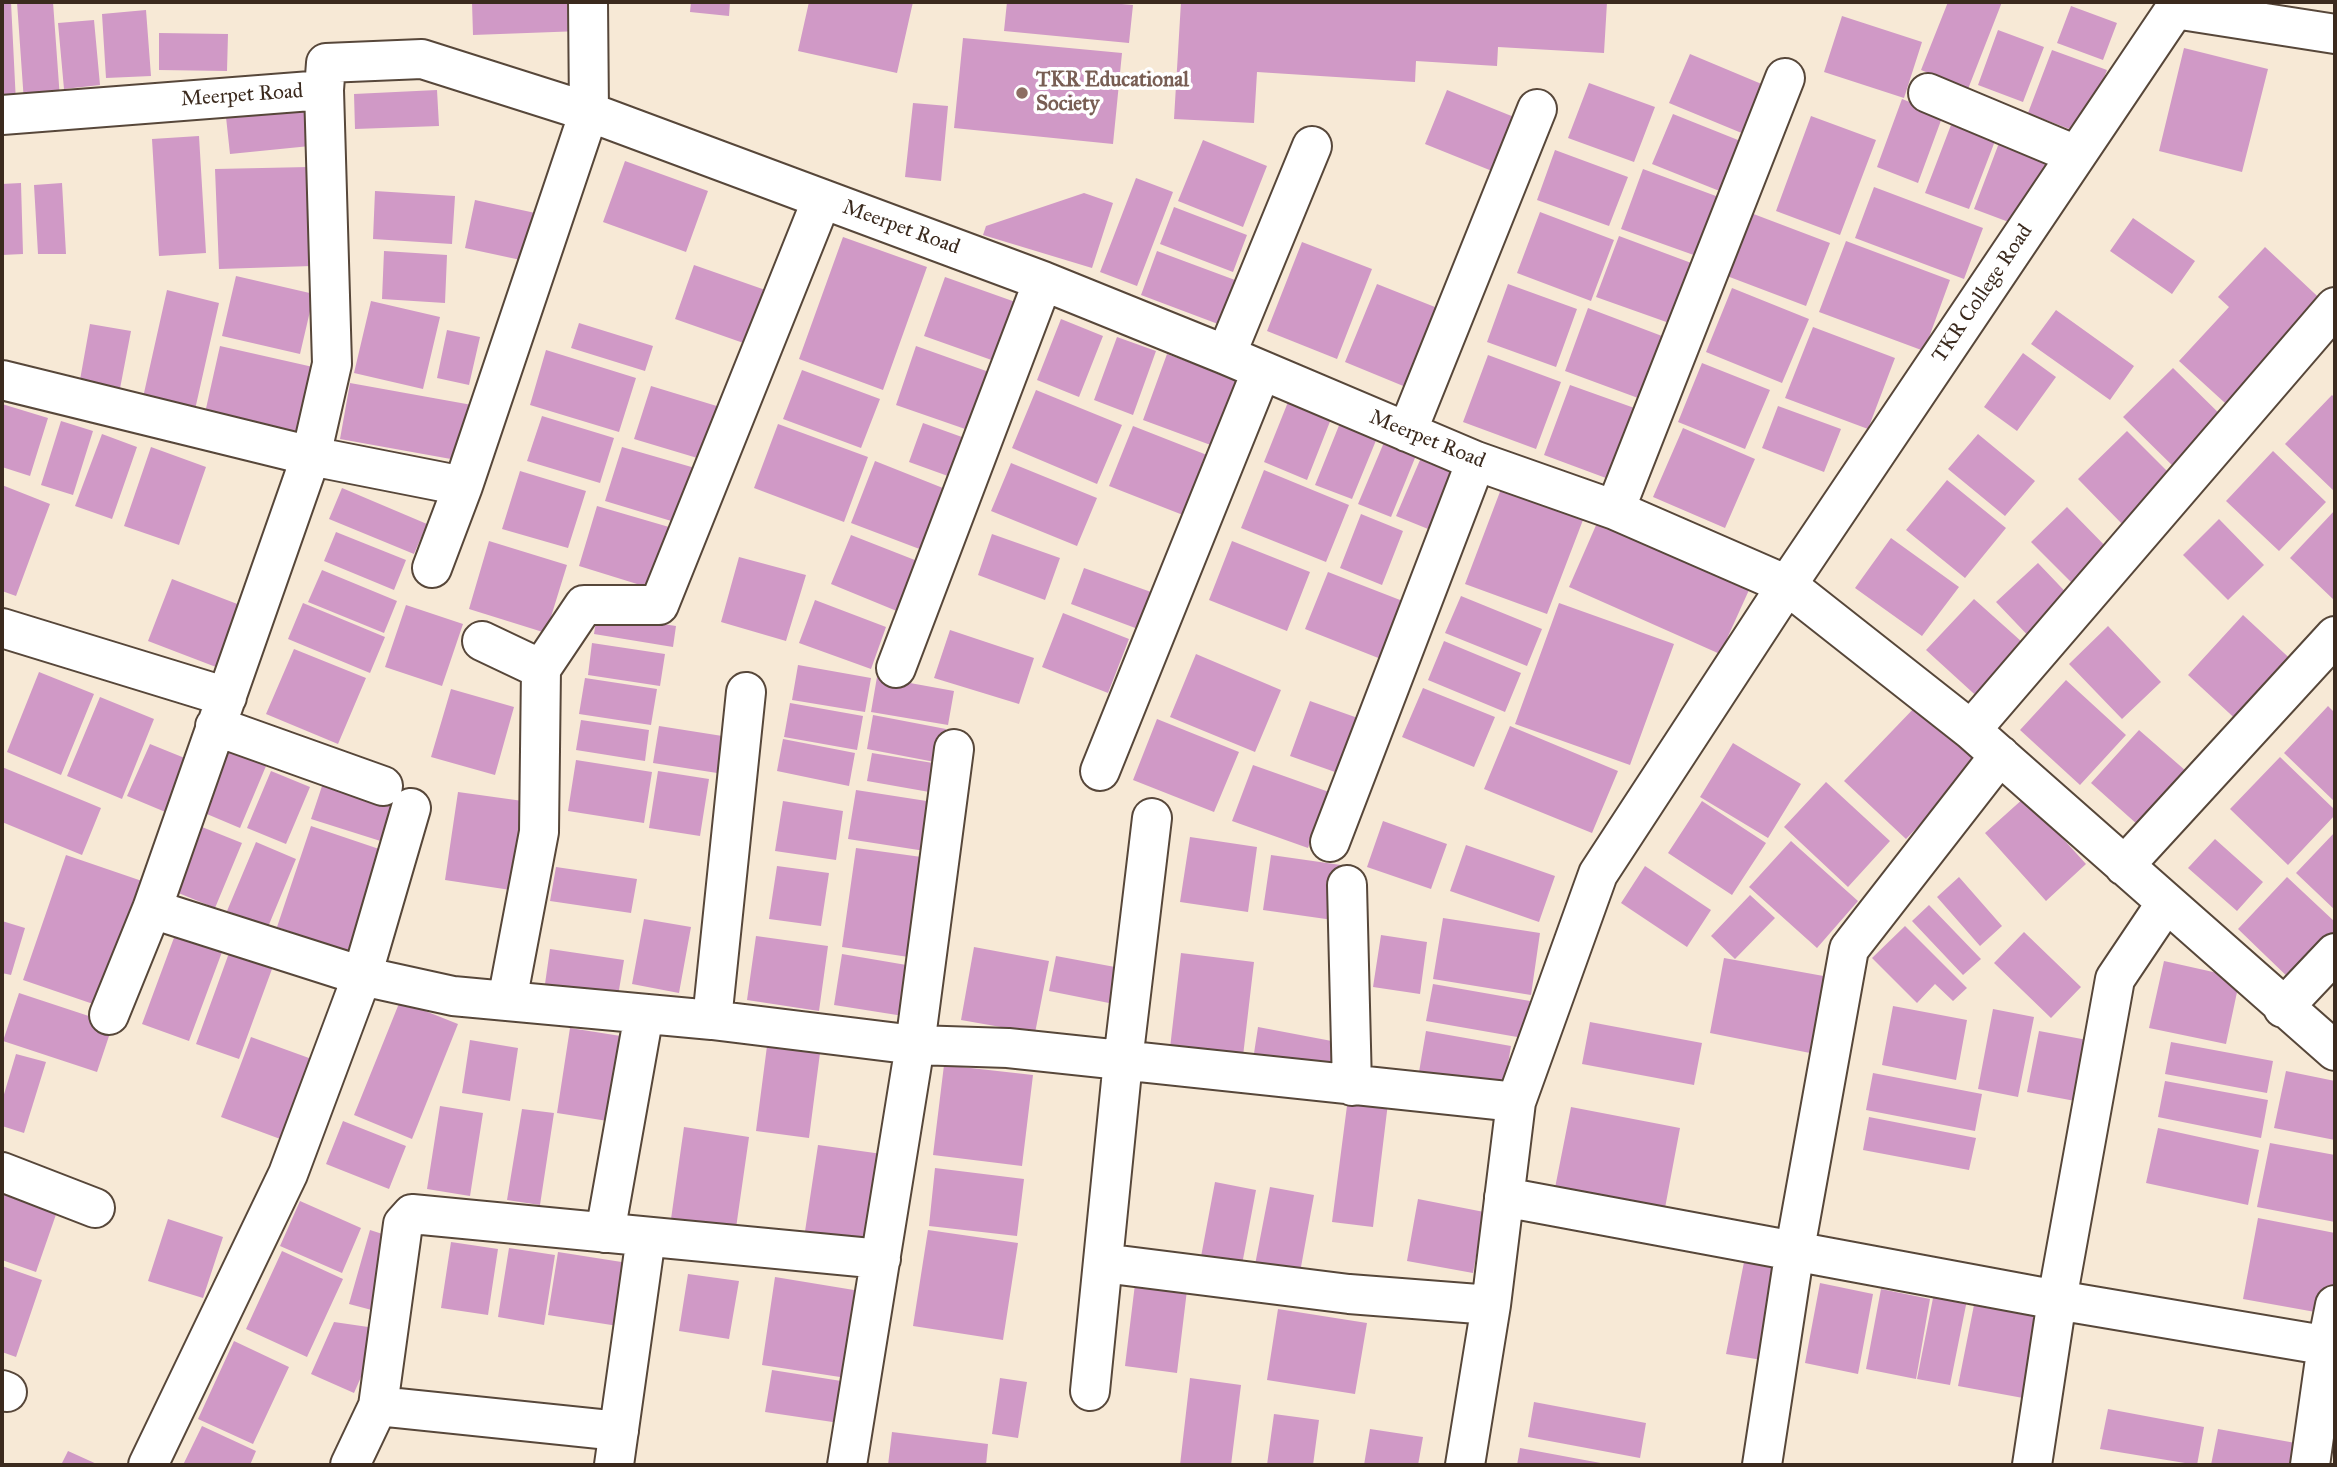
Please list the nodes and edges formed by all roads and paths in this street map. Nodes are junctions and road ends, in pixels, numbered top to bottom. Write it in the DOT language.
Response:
graph roads {
  1 [pos="588,2"];
  2 [pos="2175,6"];
  3 [pos="2335,34"];
  4 [pos="1785,78"];
  5 [pos="324,90"];
  6 [pos="1928,93"];
  7 [pos="1537,109"];
  8 [pos="589,112"];
  9 [pos="2,115"];
  10 [pos="1312,146"];
  11 [pos="2076,155"];
  12 [pos="822,199"];
  13 [pos="1043,281"];
  14 [pos="2335,307"];
  15 [pos="1226,355"];
  16 [pos="1261,372"];
  17 [pos="2,380"];
  18 [pos="1407,432"];
  19 [pos="311,456"];
  20 [pos="1476,461"];
  21 [pos="463,486"];
  22 [pos="1615,510"];
  23 [pos="432,568"];
  24 [pos="1787,585"];
  25 [pos="2,629"];
  26 [pos="2335,636"];
  27 [pos="482,641"];
  28 [pos="896,668"];
  29 [pos="541,669"];
  30 [pos="746,692"];
  31 [pos="221,712"];
  32 [pos="1971,730"];
  33 [pos="954,749"];
  34 [pos="2000,755"];
  35 [pos="1100,771"];
  36 [pos="1152,818"];
  37 [pos="1330,842"];
  38 [pos="2123,866"];
  39 [pos="1346,885"];
  40 [pos="2166,903"];
  41 [pos="152,909"];
  42 [pos="2335,953"];
  43 [pos="362,976"];
  44 [pos="508,1001"];
  45 [pos="2283,1008"];
  46 [pos="644,1014"];
  47 [pos="109,1015"];
  48 [pos="712,1020"];
  49 [pos="915,1045"];
  50 [pos="2335,1051"];
  51 [pos="1123,1062"];
  52 [pos="1352,1086"];
  53 [pos="1516,1102"];
  54 [pos="2,1172"];
  55 [pos="1504,1197"];
  56 [pos="95,1208"];
  57 [pos="605,1233"];
  58 [pos="646,1237"];
  59 [pos="1794,1250"];
  60 [pos="881,1259"];
  61 [pos="1103,1263"];
  62 [pos="2057,1300"];
  63 [pos="1492,1305"];
  64 [pos="2335,1305"];
  65 [pos="2331,1346"];
  66 [pos="1090,1391"];
  67 [pos="378,1406"];
  68 [pos="617,1448"];
  69 [pos="148,1465"];
  70 [pos="350,1465"];
  71 [pos="847,1465"];
  72 [pos="1465,1465"];
  73 [pos="1762,1465"];
  74 [pos="2032,1465"];
  75 [pos="2310,1465"];
  1 -- 8 [label="street"];
  2 -- 3 [label="street"];
  2 -- 11 [label="street, TKR College Road"];
  4 -- 22 [label="street"];
  5 -- 8 [label="street, Meerpet Road"];
  5 -- 9 [label="street, Meerpet Road"];
  5 -- 19 [label="street"];
  6 -- 11 [label="street"];
  7 -- 18 [label="street"];
  8 -- 12 [label="street, Meerpet Road"];
  8 -- 21 [label="street"];
  10 -- 15 [label="street"];
  11 -- 24 [label="street, TKR College Road"];
  12 -- 13 [label="street, Meerpet Road"];
  12 -- 29 [label="street"];
  13 -- 15 [label="street, Meerpet Road"];
  13 -- 28 [label="street"];
  14 -- 32 [label="street"];
  15 -- 16 [label="street, Meerpet Road"];
  16 -- 18 [label="street, Meerpet Road"];
  16 -- 35 [label="street"];
  17 -- 19 [label="street"];
  18 -- 20 [label="street, Meerpet Road"];
  19 -- 21 [label="street"];
  19 -- 31 [label="street"];
  20 -- 22 [label="street, Meerpet Road"];
  20 -- 37 [label="street"];
  21 -- 23 [label="street"];
  22 -- 24 [label="street, Meerpet Road"];
  24 -- 32 [label="street, Meerpet Road"];
  24 -- 53 [label="street, TKR College Road"];
  25 -- 31 [label="street"];
  26 -- 38 [label="street"];
  27 -- 29 [label="street"];
  29 -- 44 [label="street"];
  30 -- 48 [label="street"];
  31 -- 41 [label="street"];
  31 -- 43 [label="street"];
  32 -- 34 [label="street, Meerpet Road"];
  33 -- 49 [label="street"];
  34 -- 38 [label="street, Meerpet Road"];
  34 -- 59 [label="street"];
  36 -- 51 [label="street"];
  38 -- 40 [label="street, Meerpet Road"];
  39 -- 52 [label="street"];
  40 -- 45 [label="street, Meerpet Road"];
  40 -- 62 [label="street"];
  41 -- 43 [label="street"];
  41 -- 47 [label="street"];
  42 -- 45 [label="street"];
  43 -- 44 [label="street"];
  43 -- 69 [label="street"];
  44 -- 46 [label="street"];
  45 -- 50 [label="street, Meerpet Road"];
  46 -- 48 [label="street"];
  46 -- 57 [label="street"];
  48 -- 49 [label="street"];
  49 -- 51 [label="street"];
  49 -- 60 [label="street"];
  51 -- 52 [label="street"];
  51 -- 61 [label="street"];
  52 -- 53 [label="street"];
  53 -- 55 [label="street, TKR College Road"];
  54 -- 56 [label="street"];
  55 -- 59 [label="street"];
  55 -- 63 [label="street, TKR College Road"];
  57 -- 58 [label="street"];
  57 -- 67 [label="street"];
  58 -- 60 [label="street"];
  58 -- 68 [label="street"];
  59 -- 62 [label="street"];
  59 -- 73 [label="street"];
  60 -- 71 [label="street"];
  61 -- 63 [label="street"];
  61 -- 66 [label="street"];
  62 -- 65 [label="street"];
  62 -- 74 [label="street"];
  63 -- 72 [label="street, TKR College Road"];
  64 -- 65 [label="street"];
  65 -- 75 [label="street"];
  67 -- 68 [label="street"];
  67 -- 70 [label="street"];
}
